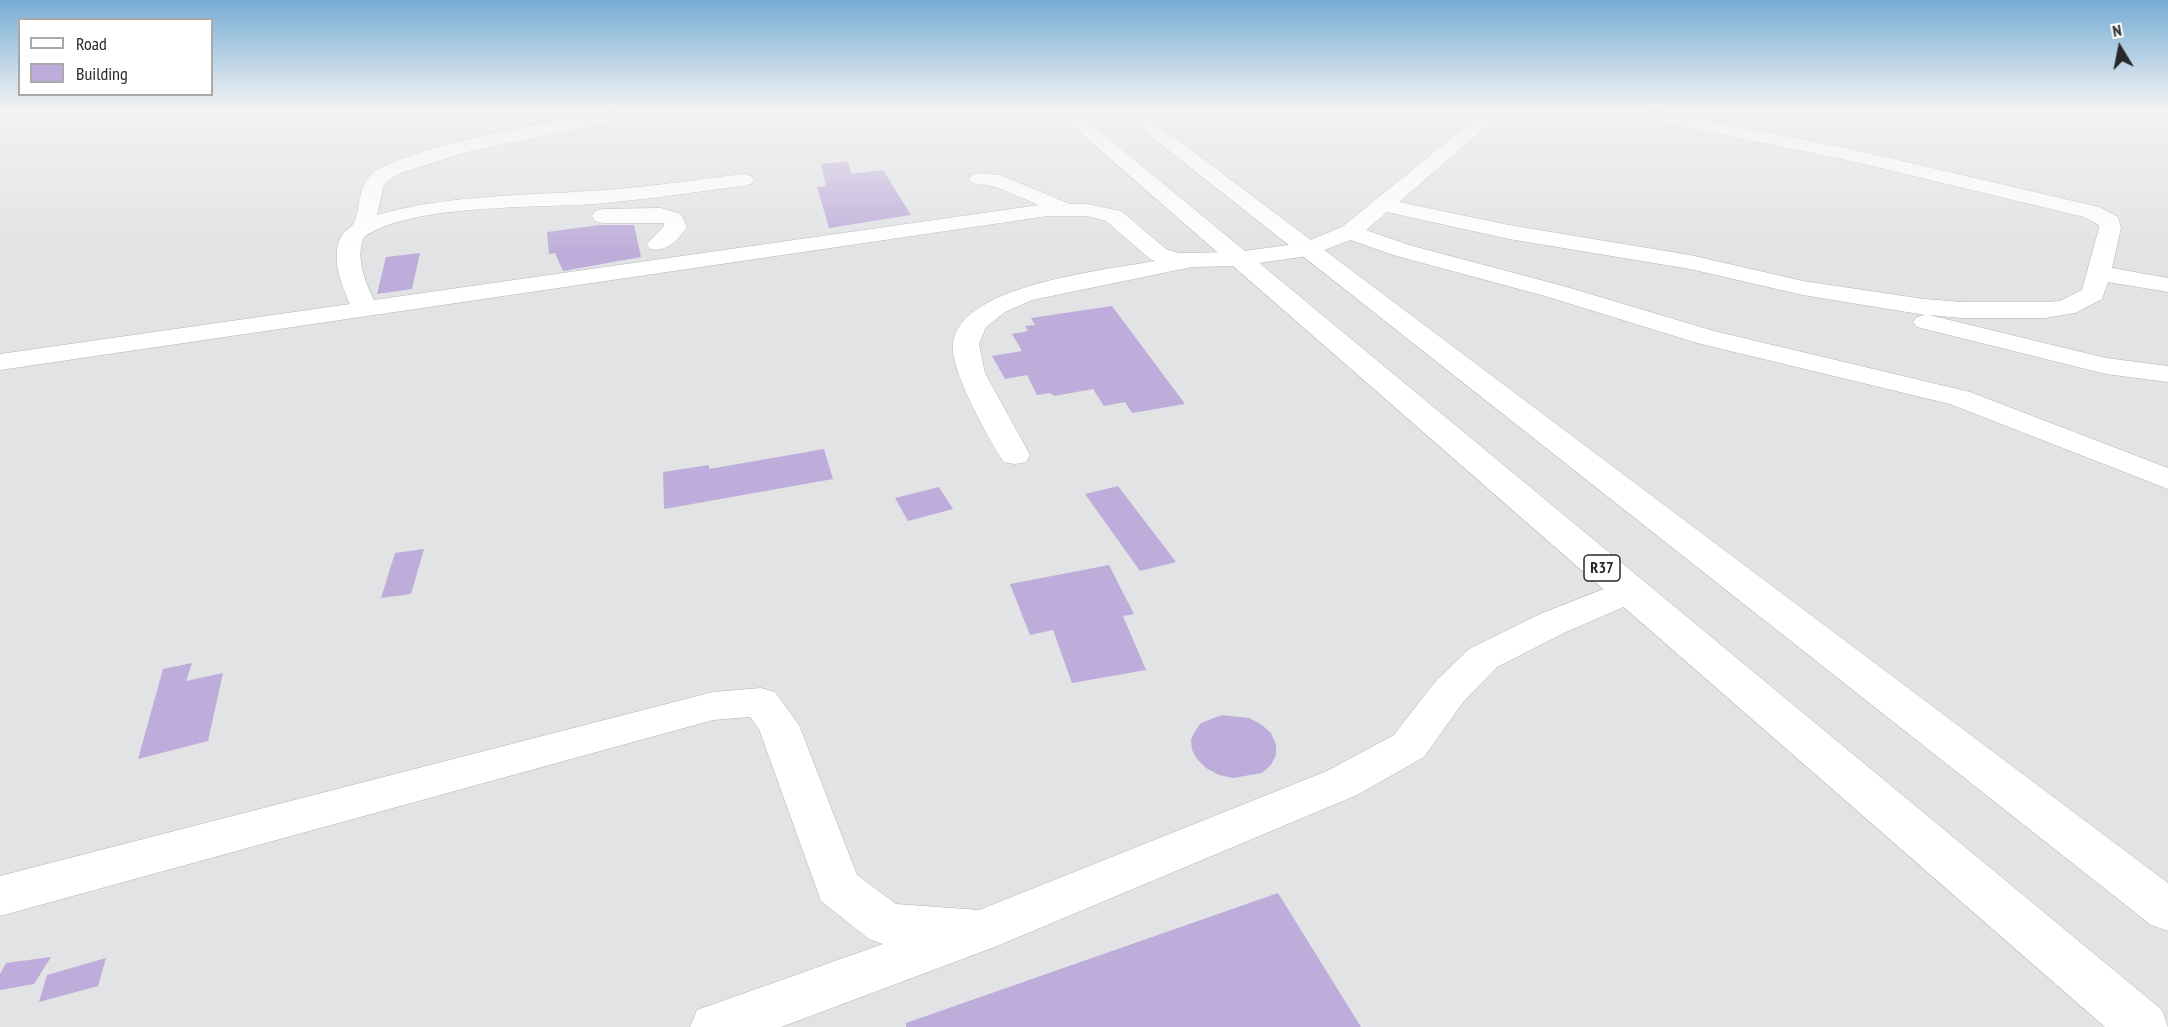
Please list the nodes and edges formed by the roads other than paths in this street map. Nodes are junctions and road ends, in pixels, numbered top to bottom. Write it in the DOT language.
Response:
graph roads {
  1 [pos="438,156"];
  2 [pos="1117,156"];
  3 [pos="1187,156"];
  4 [pos="1441,156"];
  5 [pos="1859,156"];
  6 [pos="979,179"];
  7 [pos="744,180"];
  8 [pos="573,199"];
  9 [pos="1382,205"];
  10 [pos="1067,209"];
  11 [pos="364,227"];
  12 [pos="1350,232"];
  13 [pos="658,244"];
  14 [pos="1308,249"];
  15 [pos="1237,259"];
  16 [pos="1189,261"];
  17 [pos="2100,273"];
  18 [pos="2168,285"];
  19 [pos="1803,288"];
  20 [pos="366,309"];
  21 [pos="0,362"];
  22 [pos="2168,374"];
  23 [pos="1015,455"];
  24 [pos="2168,479"];
  25 [pos="1629,591"];
  26 [pos="0,896"];
  27 [pos="2168,910"];
  28 [pos="980,931"];
  29 [pos="716,1027"];
  30 [pos="2143,1027"];
  1 -- 11 [label="main road"];
  2 -- 15 [label="main road, R37"];
  3 -- 14 [label="main road"];
  4 -- 9 [label="main road"];
  5 -- 17 [label="main road"];
  6 -- 10 [label="main road"];
  7 -- 8 [label="main road"];
  8 -- 11 [label="main road"];
  8 -- 13 [label="main road"];
  9 -- 12 [label="main road"];
  9 -- 19 [label="main road"];
  10 -- 16 [label="main road"];
  10 -- 20 [label="main road"];
  11 -- 20 [label="main road"];
  12 -- 14 [label="main road"];
  12 -- 24 [label="main road"];
  14 -- 15 [label="main road"];
  14 -- 27 [label="main road"];
  15 -- 16 [label="main road"];
  15 -- 25 [label="main road, R37"];
  16 -- 23 [label="main road"];
  17 -- 18 [label="main road"];
  17 -- 19 [label="main road"];
  19 -- 22 [label="main road"];
  20 -- 21 [label="main road"];
  25 -- 28 [label="main road"];
  25 -- 30 [label="main road, R37"];
  26 -- 28 [label="main road"];
  28 -- 29 [label="main road"];
}
